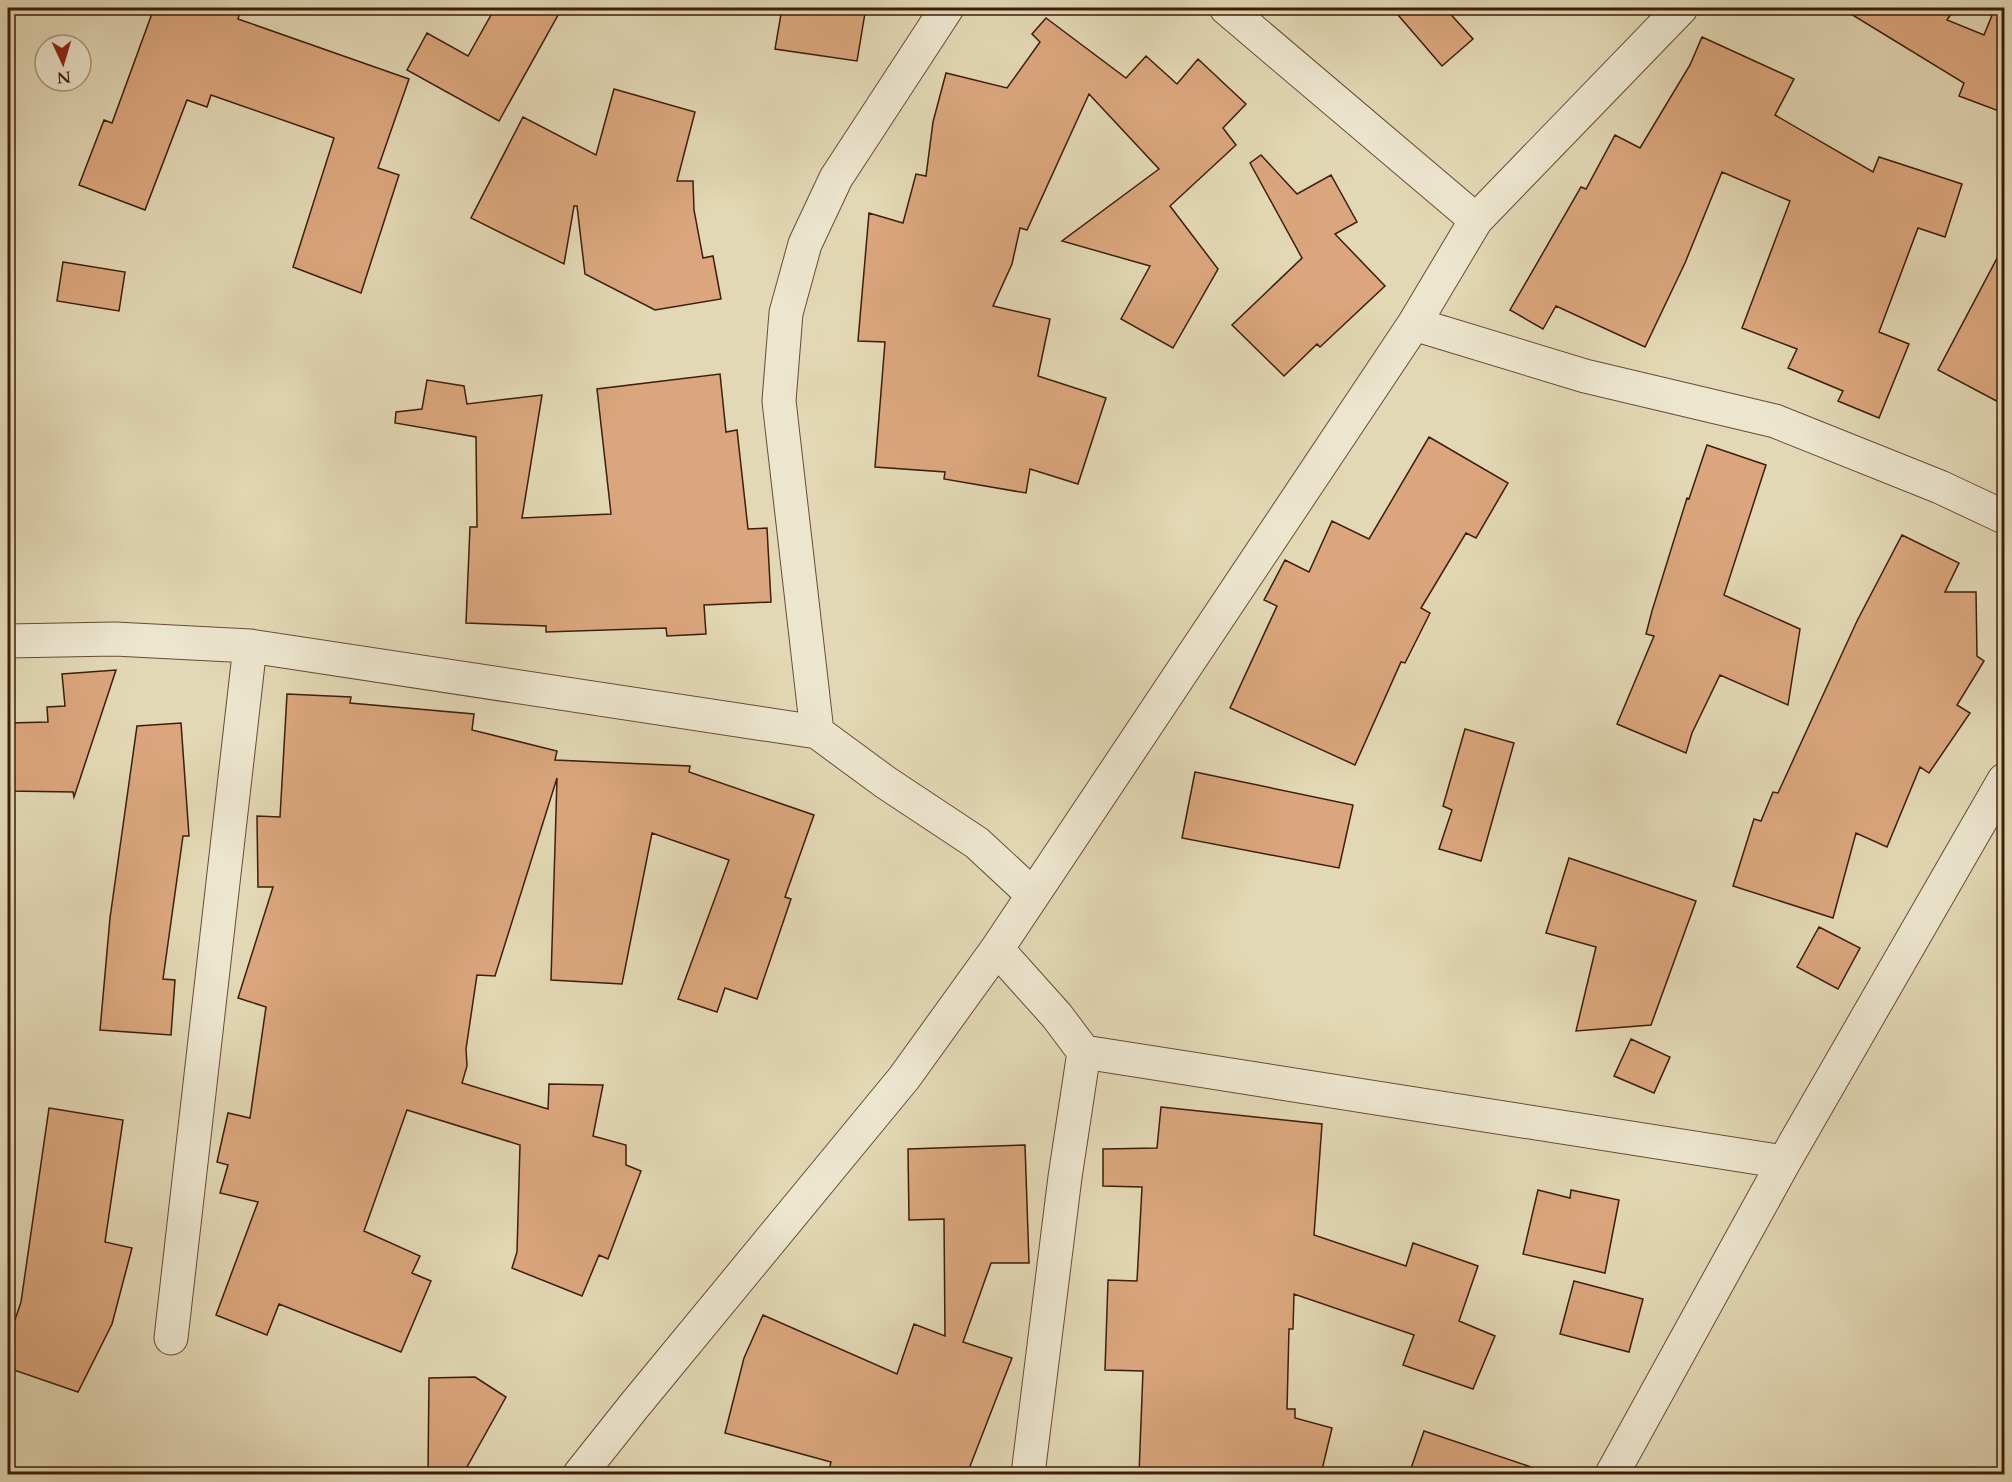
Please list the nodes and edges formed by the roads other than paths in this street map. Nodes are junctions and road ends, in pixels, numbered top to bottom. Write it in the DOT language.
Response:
graph roads {
  1 [pos="947,8"];
  2 [pos="1226,8"];
  3 [pos="1681,8"];
  4 [pos="1476,220"];
  5 [pos="1414,324"];
  6 [pos="2004,517"];
  7 [pos="8,641"];
  8 [pos="250,646"];
  9 [pos="817,732"];
  10 [pos="2004,780"];
  11 [pos="1032,894"];
  12 [pos="997,949"];
  13 [pos="1084,1052"];
  14 [pos="1784,1162"];
  15 [pos="171,1338"];
  16 [pos="580,1474"];
  17 [pos="1028,1474"];
  18 [pos="1612,1474"];
  1 -- 9 [label="street"];
  2 -- 4 [label="street"];
  3 -- 4 [label="street"];
  4 -- 5 [label="street"];
  5 -- 6 [label="street"];
  5 -- 11 [label="street"];
  7 -- 8 [label="street"];
  8 -- 9 [label="street"];
  8 -- 15 [label="street"];
  9 -- 11 [label="street"];
  10 -- 14 [label="street"];
  11 -- 12 [label="street"];
  12 -- 13 [label="street"];
  12 -- 16 [label="street"];
  13 -- 14 [label="street"];
  13 -- 17 [label="street"];
  14 -- 18 [label="street"];
}
